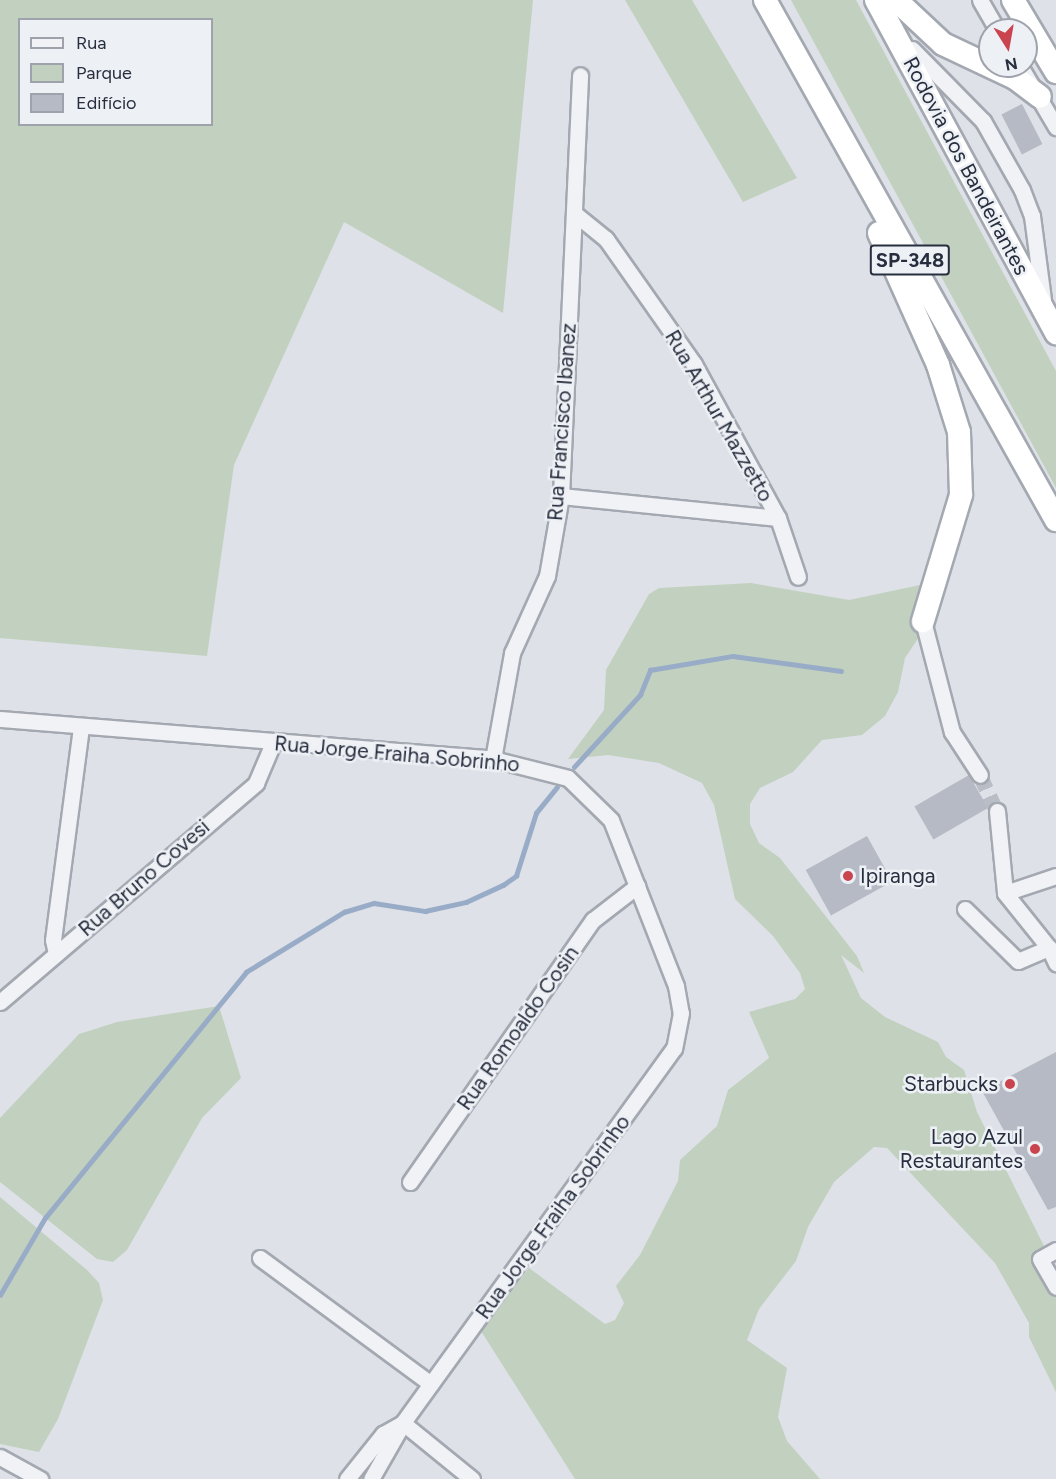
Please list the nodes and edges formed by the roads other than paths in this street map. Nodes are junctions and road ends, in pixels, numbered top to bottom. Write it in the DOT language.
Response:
graph roads {
  1 [pos="765,0"];
  2 [pos="877,0"];
  3 [pos="896,0"];
  4 [pos="980,0"];
  5 [pos="1013,0"];
  6 [pos="990,18"];
  7 [pos="1056,72"];
  8 [pos="580,75"];
  9 [pos="1028,78"];
  10 [pos="1040,97"];
  11 [pos="823,108"];
  12 [pos="1056,127"];
  13 [pos="574,213"];
  14 [pos="1052,324"];
  15 [pos="561,496"];
  16 [pos="778,518"];
  17 [pos="1056,520"];
  18 [pos="798,577"];
  19 [pos="923,621"];
  20 [pos="0,719"];
  21 [pos="81,726"];
  22 [pos="273,743"];
  23 [pos="493,759"];
  24 [pos="980,775"];
  25 [pos="997,811"];
  26 [pos="1056,876"];
  27 [pos="637,886"];
  28 [pos="1005,893"];
  29 [pos="965,909"];
  30 [pos="1049,948"];
  31 [pos="56,954"];
  32 [pos="1056,963"];
  33 [pos="0,1002"];
  34 [pos="410,1182"];
  35 [pos="1056,1250"];
  36 [pos="260,1258"];
  37 [pos="1056,1287"];
  38 [pos="431,1384"];
  39 [pos="403,1423"];
  40 [pos="0,1457"];
  41 [pos="40,1479"];
  42 [pos="346,1479"];
  43 [pos="371,1479"];
  44 [pos="472,1479"];
  1 -- 11 [label="highway, SP-348"];
  2 -- 14 [label="highway, Rodovia dos Bandeirantes"];
  2 -- 14 [label="street"];
  3 -- 10 [label="highway"];
  4 -- 6 [label="street"];
  5 -- 7 [label="highway"];
  8 -- 13 [label="street, Rua Francisco Ibanez"];
  9 -- 10 [label="street"];
  10 -- 12 [label="street"];
  11 -- 17 [label="highway, SP-348"];
  11 -- 19 [label="highway"];
  13 -- 15 [label="street, Rua Francisco Ibanez"];
  13 -- 16 [label="street, Rua Arthur Mazzetto"];
  15 -- 16 [label="street"];
  15 -- 23 [label="street, Rua Francisco Ibanez"];
  16 -- 18 [label="street, Rua Arthur Mazzetto"];
  19 -- 24 [label="street"];
  20 -- 21 [label="street, Rua Jorge Fraiha Sobrinho"];
  21 -- 22 [label="street, Rua Jorge Fraiha Sobrinho"];
  21 -- 31 [label="street"];
  22 -- 23 [label="street, Rua Jorge Fraiha Sobrinho"];
  22 -- 31 [label="street, Rua Bruno Covesi"];
  23 -- 27 [label="street, Rua Jorge Fraiha Sobrinho"];
  25 -- 28 [label="street"];
  26 -- 28 [label="street"];
  27 -- 34 [label="street, Rua Romoaldo Cosin"];
  27 -- 38 [label="street, Rua Jorge Fraiha Sobrinho"];
  28 -- 30 [label="street"];
  29 -- 30 [label="street"];
  30 -- 32 [label="street"];
  31 -- 33 [label="street, Rua Bruno Covesi"];
  35 -- 37 [label="street"];
  36 -- 38 [label="street"];
  38 -- 39 [label="street, Rua Jorge Fraiha Sobrinho"];
  39 -- 42 [label="street"];
  39 -- 43 [label="street"];
  39 -- 44 [label="street"];
  40 -- 41 [label="street"];
}
